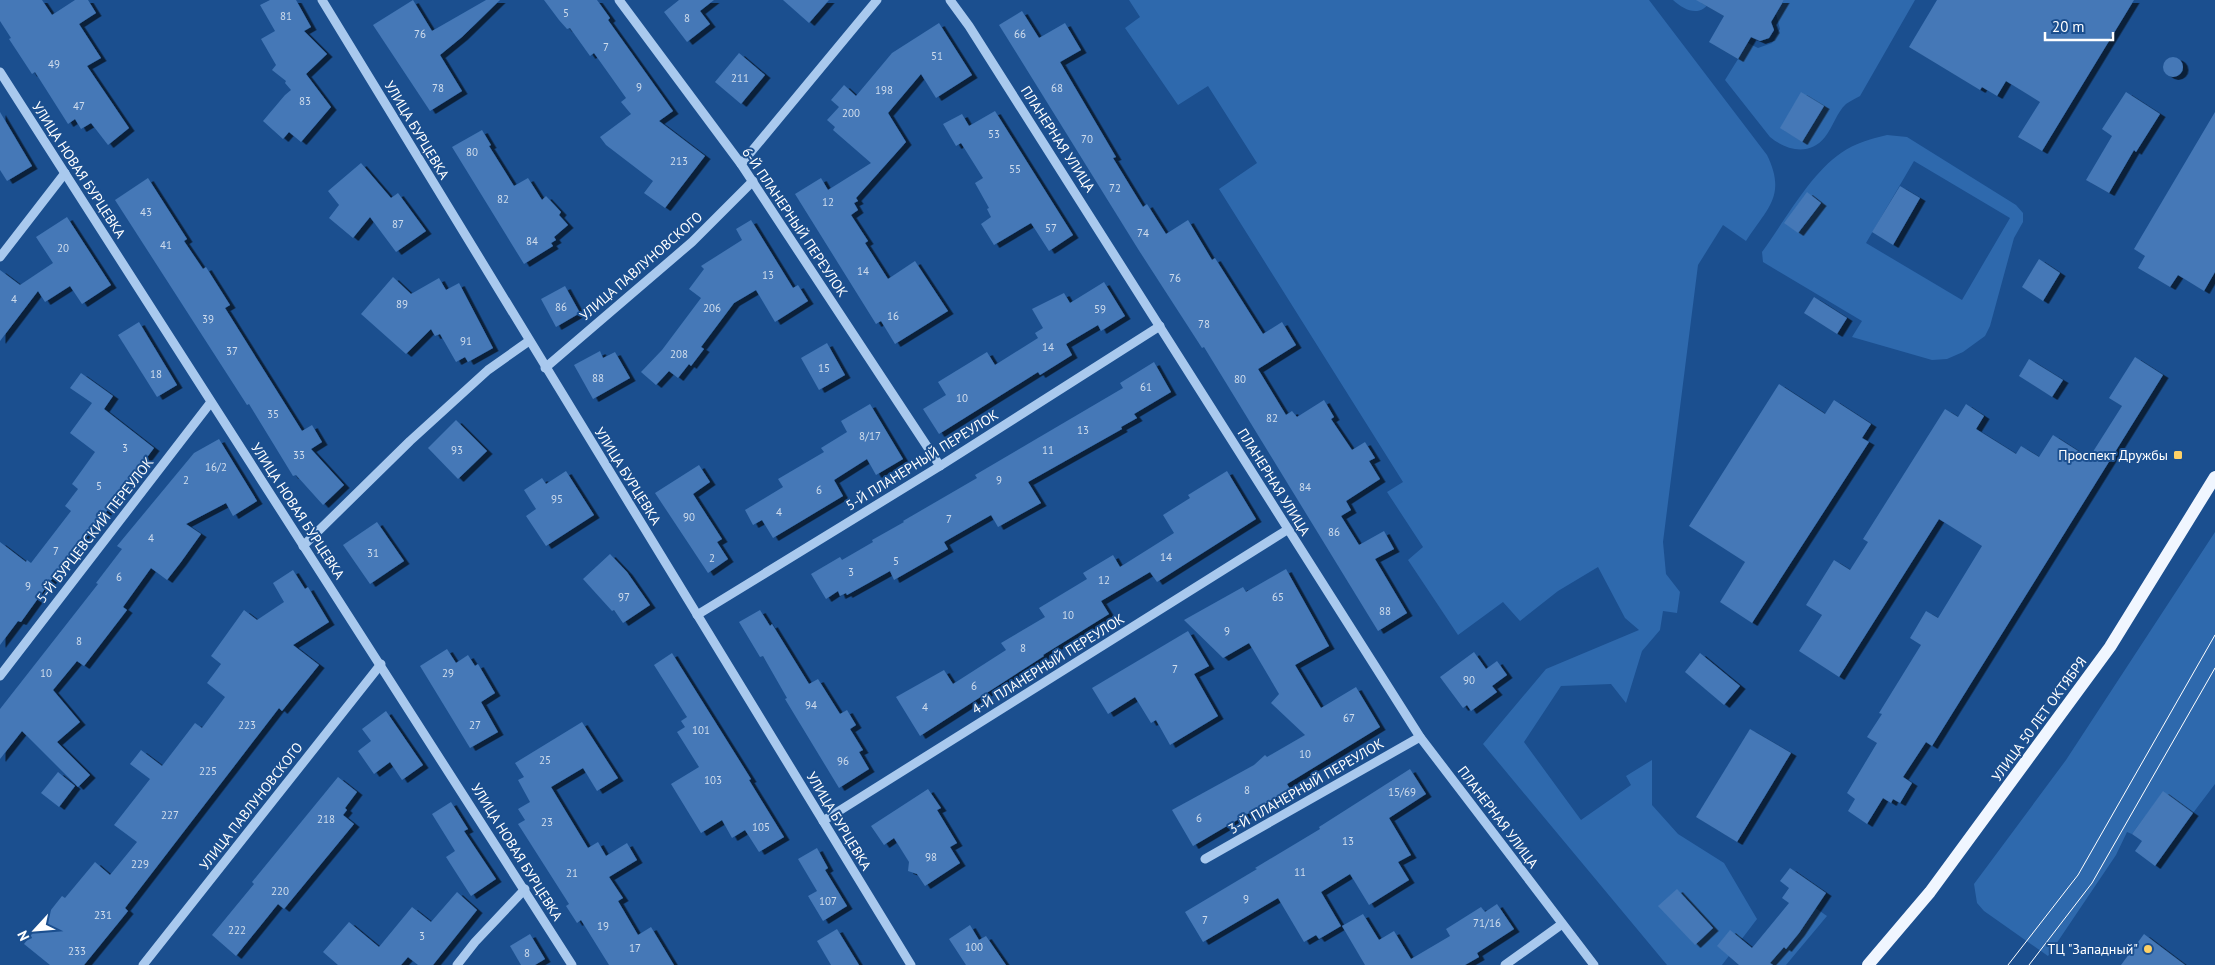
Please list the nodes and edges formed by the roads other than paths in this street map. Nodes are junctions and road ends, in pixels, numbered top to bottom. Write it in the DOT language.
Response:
graph roads {
  1 [pos="322,0"];
  2 [pos="619,0"];
  3 [pos="877,0"];
  4 [pos="950,0"];
  5 [pos="0,72"];
  6 [pos="741,164"];
  7 [pos="65,174"];
  8 [pos="753,181"];
  9 [pos="0,257"];
  10 [pos="1160,326"];
  11 [pos="529,341"];
  12 [pos="545,368"];
  13 [pos="211,402"];
  14 [pos="940,466"];
  15 [pos="2215,477"];
  16 [pos="1287,530"];
  17 [pos="303,546"];
  18 [pos="697,615"];
  19 [pos="381,664"];
  20 [pos="0,676"];
  21 [pos="1420,736"];
  22 [pos="823,821"];
  23 [pos="1206,859"];
  24 [pos="525,889"];
  25 [pos="1562,924"];
  26 [pos="143,965"];
  27 [pos="457,965"];
  28 [pos="572,965"];
  29 [pos="911,965"];
  30 [pos="1504,965"];
  31 [pos="1594,965"];
  32 [pos="1868,965"];
  1 -- 11 [label="street, УЛИЦА БУРЦЕВКА"];
  2 -- 6 [label="street, 6-Й ПЛАНЕРНЫЙ ПЕРЕУЛОК"];
  3 -- 6 [label="street"];
  4 -- 10 [label="street, ПЛАНЕРНАЯ УЛИЦА"];
  5 -- 7 [label="street, УЛИЦА НОВАЯ БУРЦЕВКА"];
  6 -- 8 [label="street, 6-Й ПЛАНЕРНЫЙ ПЕРЕУЛОК"];
  7 -- 9 [label="street"];
  7 -- 13 [label="street, УЛИЦА НОВАЯ БУРЦЕВКА"];
  8 -- 12 [label="street, УЛИЦА ПАВЛУНОВСКОГО"];
  8 -- 14 [label="street, 6-Й ПЛАНЕРНЫЙ ПЕРЕУЛОК"];
  10 -- 14 [label="street, 5-Й ПЛАНЕРНЫЙ ПЕРЕУЛОК"];
  10 -- 16 [label="street, ПЛАНЕРНАЯ УЛИЦА"];
  11 -- 12 [label="street, УЛИЦА БУРЦЕВКА"];
  11 -- 17 [label="street"];
  12 -- 18 [label="street, УЛИЦА БУРЦЕВКА"];
  13 -- 17 [label="street, УЛИЦА НОВАЯ БУРЦЕВКА"];
  13 -- 20 [label="street, 5-Й БУРЦЕВСКИЙ ПЕРЕУЛОК"];
  14 -- 18 [label="street, 5-Й ПЛАНЕРНЫЙ ПЕРЕУЛОК"];
  15 -- 32 [label="main road, УЛИЦА 50 ЛЕТ ОКТЯБРЯ"];
  16 -- 21 [label="street, ПЛАНЕРНАЯ УЛИЦА"];
  16 -- 22 [label="street, 4-Й ПЛАНЕРНЫЙ ПЕРЕУЛОК"];
  17 -- 19 [label="street, УЛИЦА НОВАЯ БУРЦЕВКА"];
  18 -- 22 [label="street, УЛИЦА БУРЦЕВКА"];
  19 -- 24 [label="street, УЛИЦА НОВАЯ БУРЦЕВКА"];
  19 -- 26 [label="street, УЛИЦА ПАВЛУНОВСКОГО"];
  21 -- 23 [label="street, 3-Й ПЛАНЕРНЫЙ ПЕРЕУЛОК"];
  21 -- 25 [label="street, ПЛАНЕРНАЯ УЛИЦА"];
  22 -- 29 [label="street, УЛИЦА БУРЦЕВКА"];
  24 -- 27 [label="street"];
  24 -- 28 [label="street, УЛИЦА НОВАЯ БУРЦЕВКА"];
  25 -- 30 [label="street"];
  25 -- 31 [label="street, ПЛАНЕРНАЯ УЛИЦА"];
}
